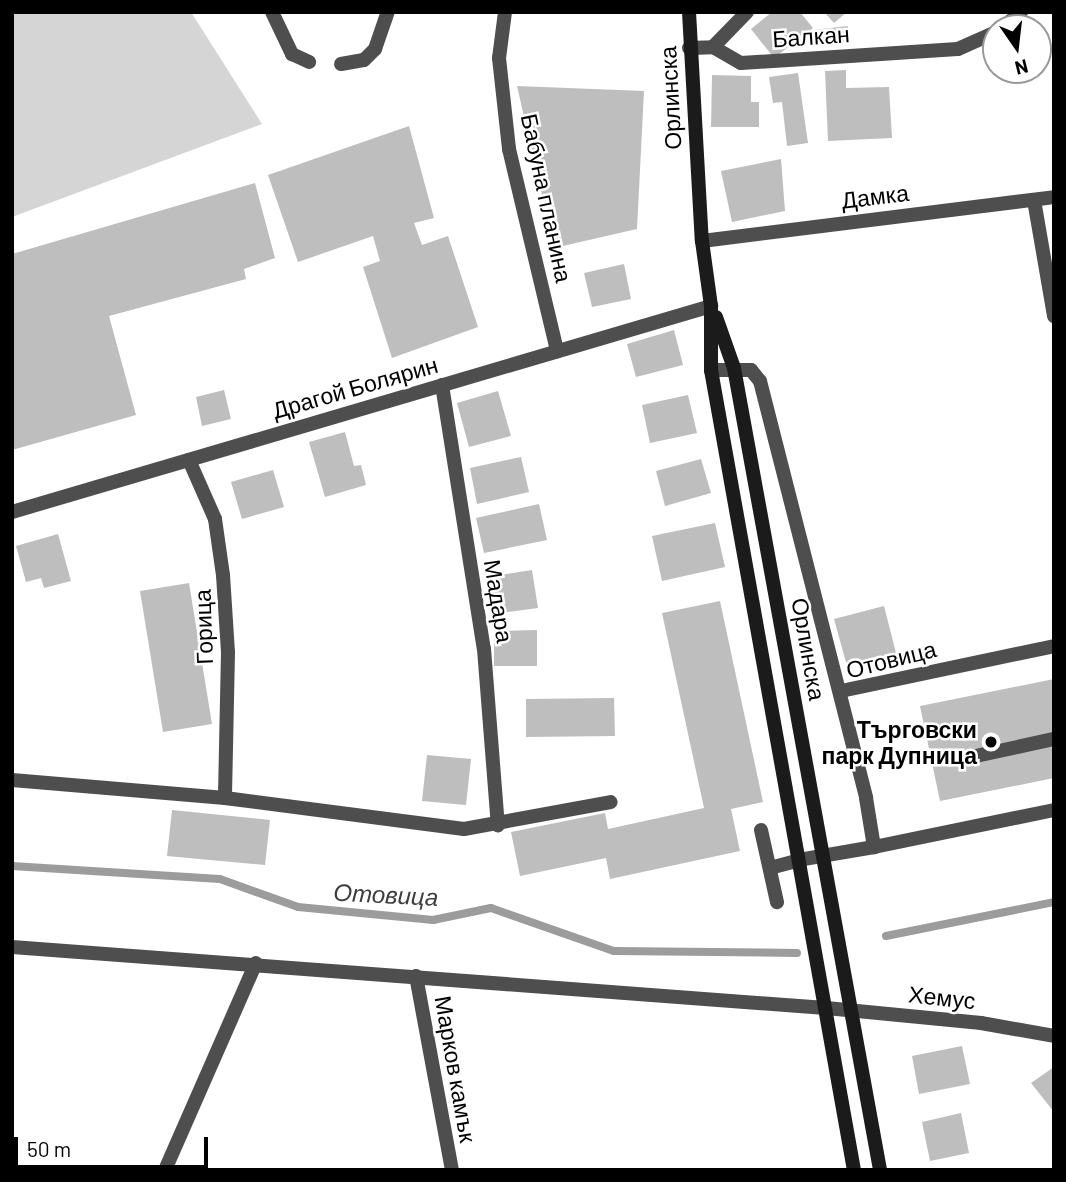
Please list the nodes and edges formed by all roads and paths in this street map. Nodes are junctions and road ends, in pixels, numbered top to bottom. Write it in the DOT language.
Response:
graph roads {
  1 [pos="272,12"];
  2 [pos="388,12"];
  3 [pos="505,12"];
  4 [pos="689,12"];
  5 [pos="747,12"];
  6 [pos="982,39"];
  7 [pos="713,47"];
  8 [pos="689,48"];
  9 [pos="309,62"];
  10 [pos="341,64"];
  11 [pos="1054,197"];
  12 [pos="1034,200"];
  13 [pos="702,241"];
  14 [pos="712,306"];
  15 [pos="1054,316"];
  16 [pos="557,351"];
  17 [pos="734,368"];
  18 [pos="711,370"];
  19 [pos="442,385"];
  20 [pos="189,460"];
  21 [pos="12,512"];
  22 [pos="1054,646"];
  23 [pos="841,691"];
  24 [pos="1054,739"];
  25 [pos="976,756"];
  26 [pos="12,780"];
  27 [pos="225,798"];
  28 [pos="611,802"];
  29 [pos="1054,810"];
  30 [pos="498,825"];
  31 [pos="761,830"];
  32 [pos="874,847"];
  33 [pos="823,856"];
  34 [pos="799,860"];
  35 [pos="770,867"];
  36 [pos="778,902"];
  37 [pos="12,947"];
  38 [pos="256,963"];
  39 [pos="416,976"];
  40 [pos="826,1008"];
  41 [pos="851,1011"];
  42 [pos="1054,1036"];
  43 [pos="165,1170"];
  44 [pos="452,1170"];
  45 [pos="854,1170"];
  46 [pos="880,1170"];
  1 -- 9 [label="street"];
  2 -- 10 [label="street"];
  3 -- 16 [label="street, Бабуна планина"];
  4 -- 8 [label="street, Орлинска"];
  5 -- 7 [label="street"];
  6 -- 7 [label="street, Балкан"];
  7 -- 8 [label="street"];
  8 -- 13 [label="street, Орлинска"];
  11 -- 12 [label="street, Дамка"];
  12 -- 13 [label="street, Дамка"];
  12 -- 15 [label="street"];
  13 -- 14 [label="street, Орлинска"];
  14 -- 16 [label="street, Драгой Болярин"];
  14 -- 17 [label="street, Орлинска"];
  14 -- 18 [label="street, Орлинска"];
  16 -- 19 [label="street, Драгой Болярин"];
  17 -- 18 [label="street"];
  17 -- 23 [label="street"];
  17 -- 33 [label="street, Орлинска"];
  18 -- 34 [label="street, Орлинска"];
  19 -- 20 [label="street, Драгой Болярин"];
  19 -- 30 [label="street, Мадара"];
  20 -- 21 [label="street, Драгой Болярин"];
  20 -- 27 [label="street, Горица"];
  22 -- 23 [label="street, Отовица"];
  23 -- 32 [label="street, Отовица"];
  24 -- 25 [label="street"];
  26 -- 27 [label="street"];
  27 -- 30 [label="street"];
  28 -- 30 [label="street"];
  29 -- 32 [label="street"];
  31 -- 35 [label="street"];
  32 -- 33 [label="street"];
  33 -- 34 [label="street"];
  33 -- 41 [label="street, Орлинска"];
  34 -- 35 [label="street"];
  34 -- 40 [label="street, Орлинска"];
  35 -- 36 [label="street"];
  37 -- 38 [label="street"];
  38 -- 39 [label="street"];
  38 -- 43 [label="street"];
  39 -- 40 [label="street"];
  39 -- 44 [label="street, Марков камък"];
  40 -- 41 [label="street, Хемус"];
  40 -- 45 [label="street, Орлинска"];
  41 -- 42 [label="street, Хемус"];
  41 -- 46 [label="street, Орлинска"];
}
